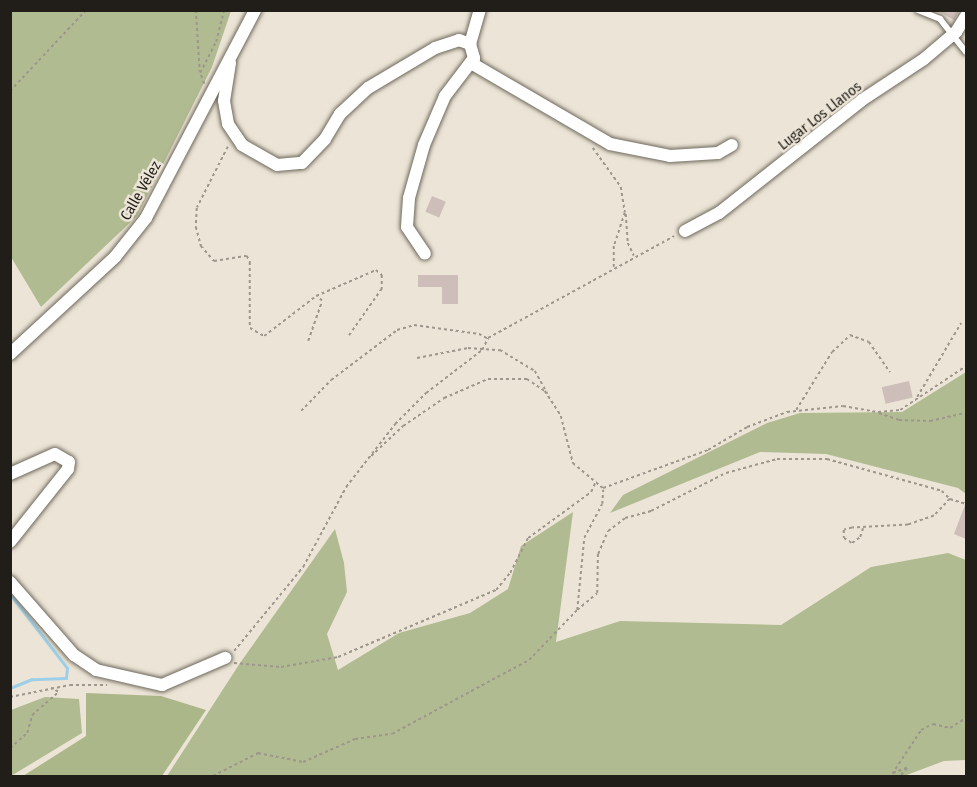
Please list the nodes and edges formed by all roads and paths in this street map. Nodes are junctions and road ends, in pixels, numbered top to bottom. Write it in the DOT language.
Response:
graph roads {
  1 [pos="86,10"];
  2 [pos="196,10"];
  3 [pos="224,10"];
  4 [pos="255,10"];
  5 [pos="480,10"];
  6 [pos="918,10"];
  7 [pos="966,16"];
  8 [pos="952,36"];
  9 [pos="470,44"];
  10 [pos="966,52"];
  11 [pos="230,63"];
  12 [pos="471,63"];
  13 [pos="200,73"];
  14 [pos="10,91"];
  15 [pos="214,91"];
  16 [pos="234,136"];
  17 [pos="591,145"];
  18 [pos="732,145"];
  19 [pos="626,213"];
  20 [pos="685,231"];
  21 [pos="425,254"];
  22 [pos="634,257"];
  23 [pos="614,267"];
  24 [pos="316,296"];
  25 [pos="961,323"];
  26 [pos="349,336"];
  27 [pos="488,338"];
  28 [pos="308,340"];
  29 [pos="482,350"];
  30 [pos="10,354"];
  31 [pos="417,358"];
  32 [pos="966,366"];
  33 [pos="890,372"];
  34 [pos="550,398"];
  35 [pos="915,399"];
  36 [pos="301,411"];
  37 [pos="795,411"];
  38 [pos="878,412"];
  39 [pos="966,413"];
  40 [pos="366,460"];
  41 [pos="10,474"];
  42 [pos="595,483"];
  43 [pos="603,489"];
  44 [pos="950,499"];
  45 [pos="966,504"];
  46 [pos="863,528"];
  47 [pos="10,542"];
  48 [pos="10,582"];
  49 [pos="577,610"];
  50 [pos="225,658"];
  51 [pos="116,685"];
  52 [pos="51,688"];
  53 [pos="10,697"];
  54 [pos="966,718"];
  55 [pos="10,748"];
  56 [pos="901,775"];
  57 [pos="213,777"];
  1 -- 14 [label="path"];
  2 -- 13 [label="path"];
  3 -- 13 [label="path"];
  4 -- 11 [label="street, Calle Vélez"];
  5 -- 9 [label="street"];
  6 -- 8 [label="lane"];
  7 -- 8 [label="street, Lugar Los Llanos"];
  8 -- 10 [label="lane"];
  8 -- 20 [label="street, Lugar Los Llanos"];
  9 -- 12 [label="street"];
  9 -- 16 [label="street"];
  11 -- 15 [label="street, Calle Vélez"];
  11 -- 16 [label="street"];
  12 -- 18 [label="street"];
  12 -- 21 [label="street"];
  13 -- 15 [label="path"];
  15 -- 30 [label="street, Calle Vélez"];
  16 -- 24 [label="path"];
  17 -- 19 [label="path"];
  19 -- 22 [label="path"];
  19 -- 23 [label="path"];
  20 -- 22 [label="path"];
  22 -- 23 [label="path"];
  23 -- 27 [label="path"];
  24 -- 26 [label="path"];
  24 -- 28 [label="path"];
  25 -- 35 [label="path"];
  27 -- 29 [label="path"];
  27 -- 36 [label="path"];
  29 -- 31 [label="path"];
  29 -- 34 [label="path"];
  29 -- 40 [label="path"];
  32 -- 35 [label="path"];
  33 -- 37 [label="path"];
  34 -- 40 [label="path"];
  34 -- 42 [label="path"];
  35 -- 38 [label="path"];
  37 -- 38 [label="path"];
  37 -- 43 [label="path"];
  38 -- 39 [label="path"];
  40 -- 50 [label="path"];
  41 -- 47 [label="street"];
  42 -- 43 [label="path"];
  42 -- 50 [label="path"];
  43 -- 49 [label="path"];
  44 -- 45 [label="path"];
  44 -- 46 [label="path"];
  44 -- 49 [label="path"];
  46 -- 46 [label="path"];
  48 -- 50 [label="street"];
  49 -- 57 [label="path"];
  51 -- 52 [label="path"];
  52 -- 53 [label="path"];
  52 -- 55 [label="path"];
  54 -- 56 [label="path"];
}
